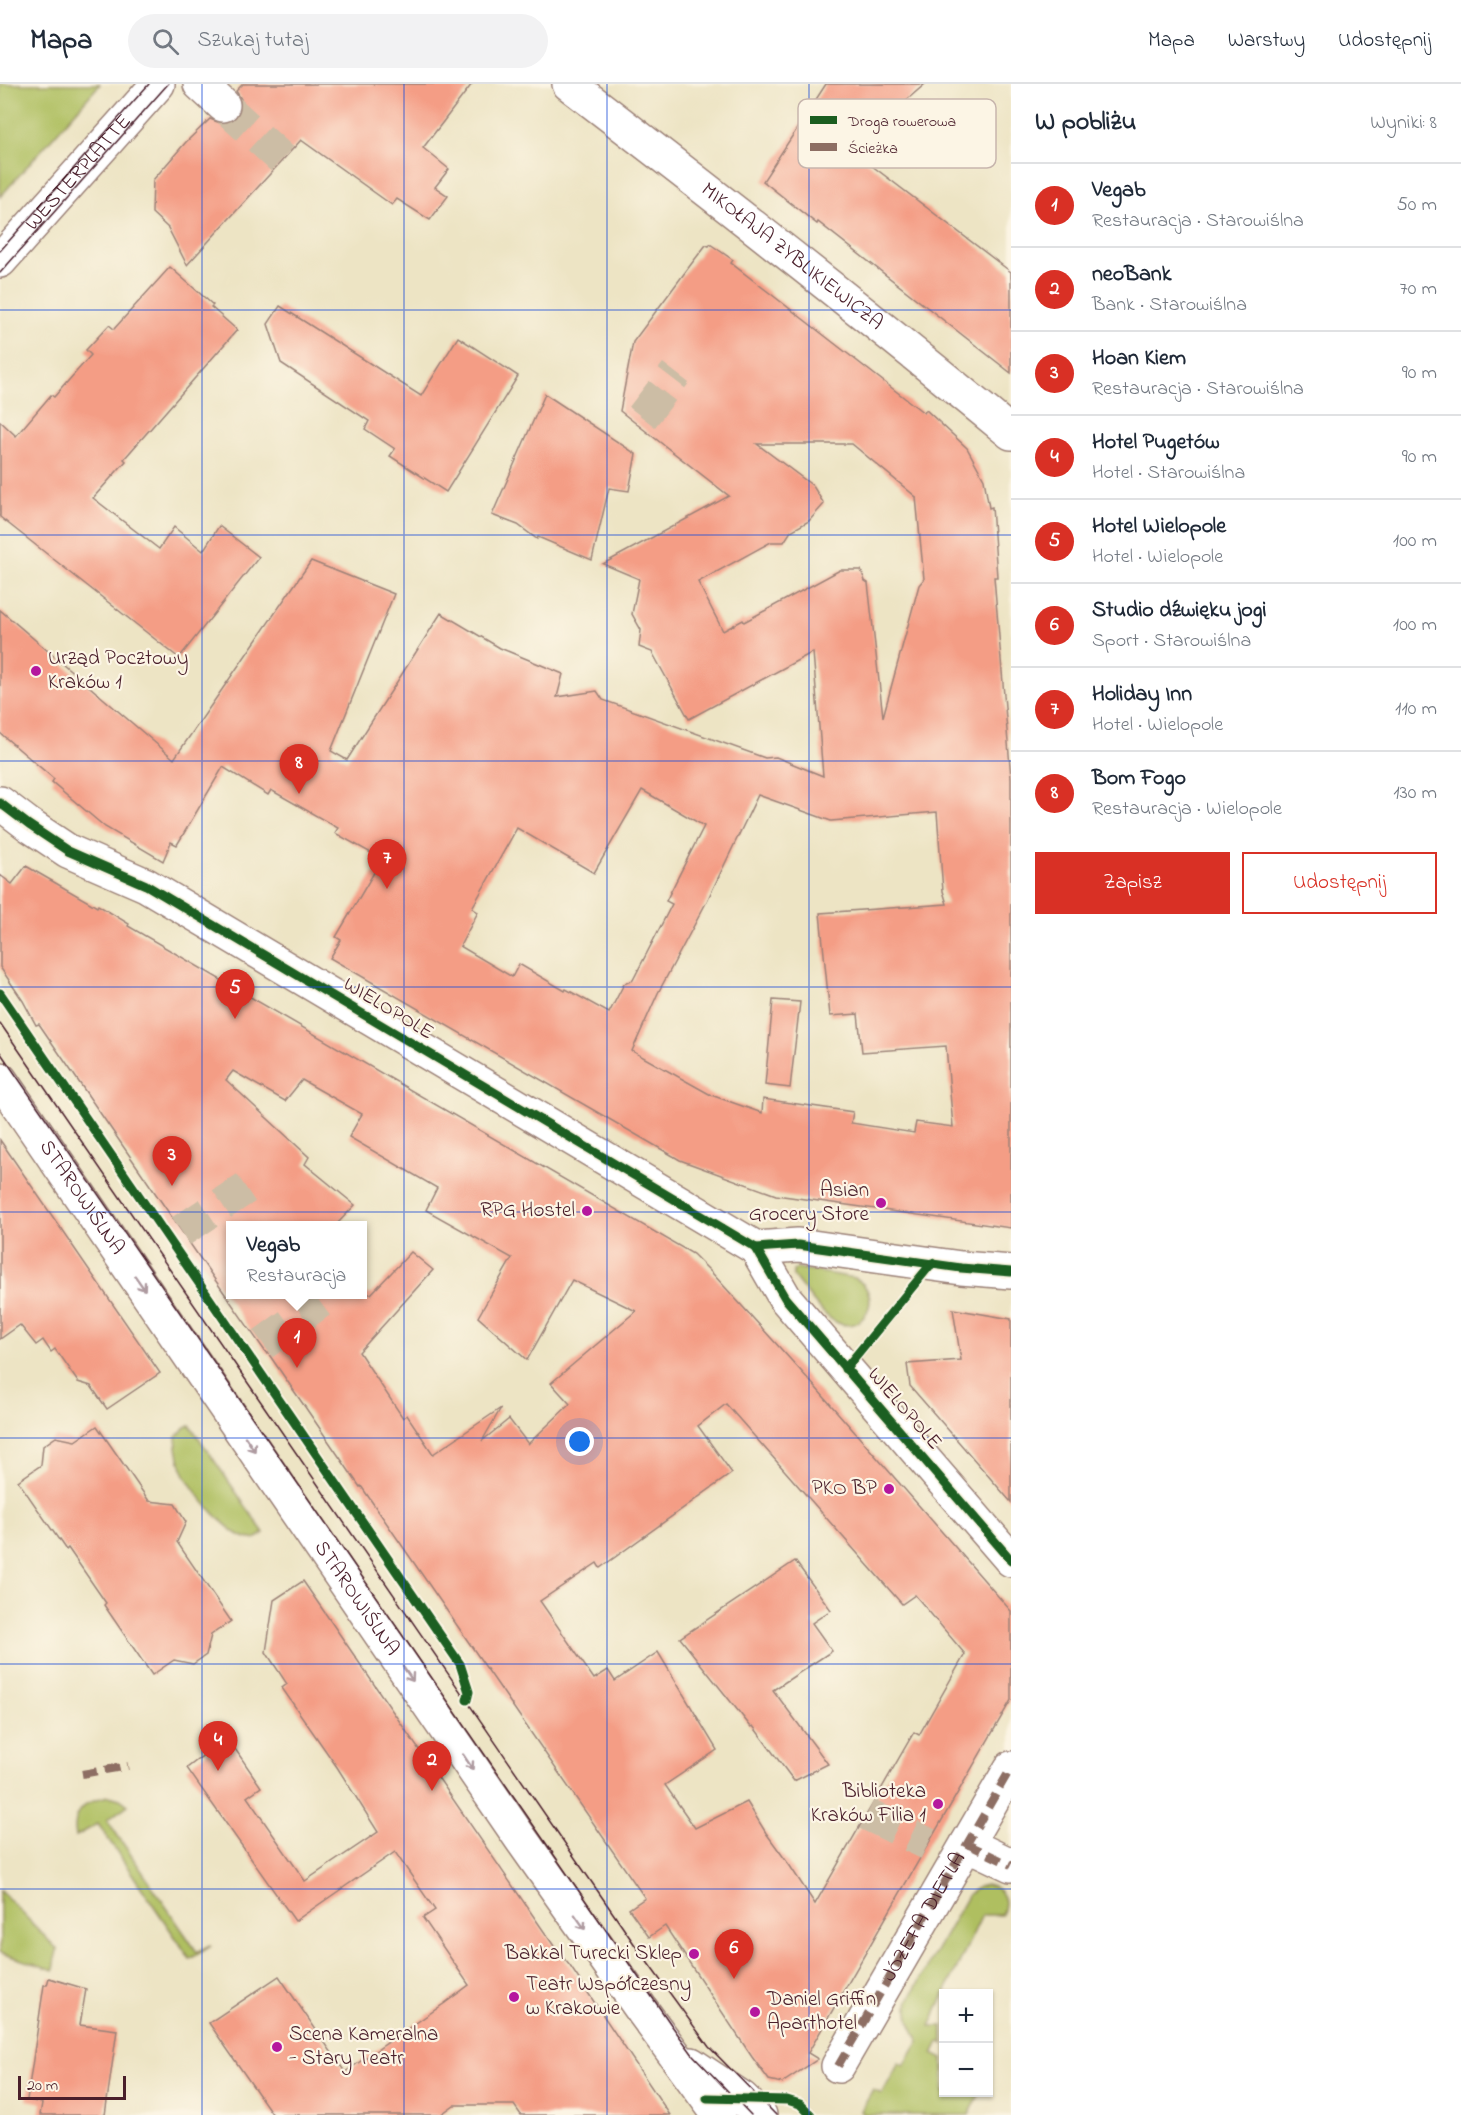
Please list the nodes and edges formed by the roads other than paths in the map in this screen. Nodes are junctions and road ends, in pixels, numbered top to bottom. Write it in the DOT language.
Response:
graph roads {
  1 [pos="158,84"];
  2 [pos="568,84"];
  3 [pos="0,261"];
  4 [pos="1011,433"];
  5 [pos="0,803"];
  6 [pos="0,1079"];
  7 [pos="756,1248"];
  8 [pos="1011,1272"];
  9 [pos="1011,1560"];
  10 [pos="1011,1768"];
  11 [pos="967,1844"];
  12 [pos="1011,1865"];
  13 [pos="672,2052"];
  14 [pos="838,2066"];
  15 [pos="719,2115"];
  16 [pos="760,2115"];
  1 -- 3 [label="street, WESTERPLATTE"];
  2 -- 4 [label="street, MIKOŁAJA ZYBLIKIEWICZA"];
  5 -- 7 [label="street, WIELOPOLE"];
  6 -- 13 [label="street, STAROWIŚLNA, one-way"];
  7 -- 8 [label="street"];
  7 -- 9 [label="street, WIELOPOLE"];
  10 -- 11 [label="street, JÓZEFA DIETLA"];
  11 -- 12 [label="street"];
  11 -- 14 [label="street, JÓZEFA DIETLA"];
  13 -- 15 [label="street, STAROWIŚLNA"];
  13 -- 16 [label="street"];
}
